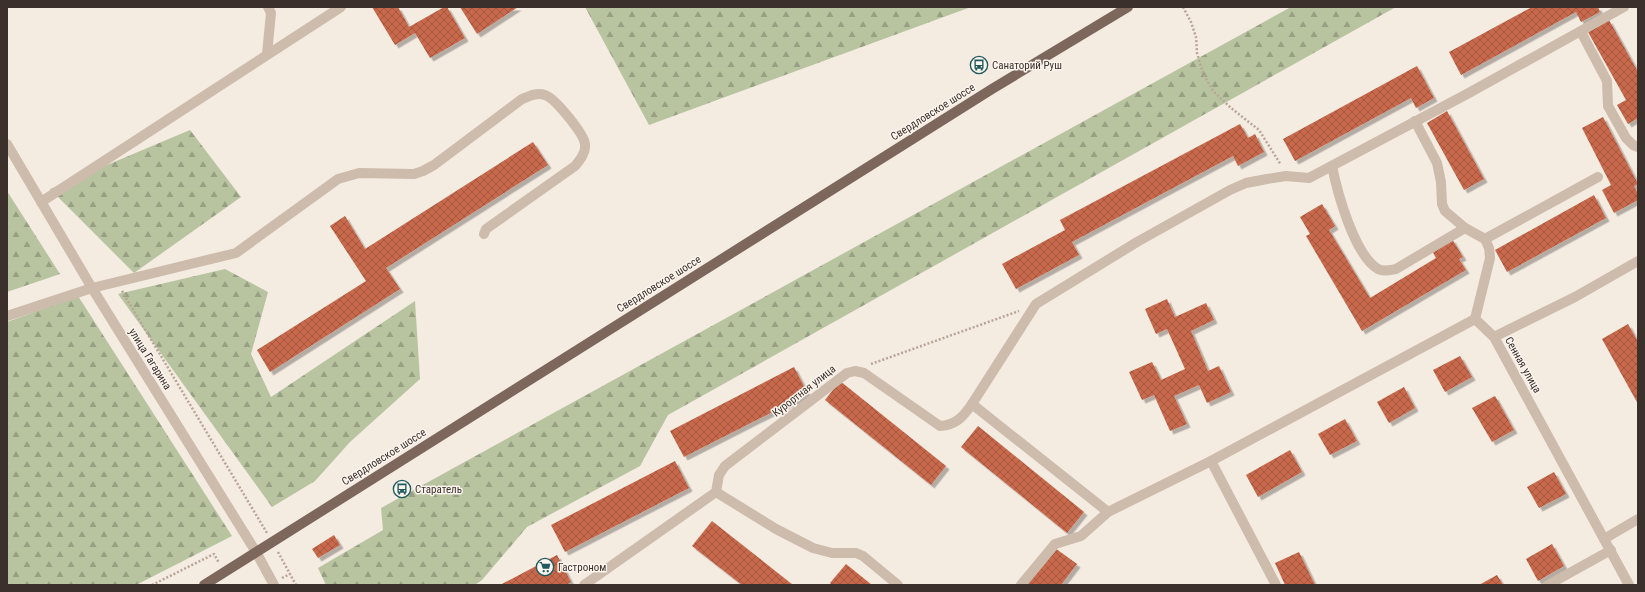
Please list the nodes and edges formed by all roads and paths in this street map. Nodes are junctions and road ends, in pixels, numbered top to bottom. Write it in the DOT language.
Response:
graph roads {
  1 [pos="268,7"];
  2 [pos="341,7"];
  3 [pos="1183,7"];
  4 [pos="1624,7"];
  5 [pos="1125,8"];
  6 [pos="1581,32"];
  7 [pos="267,54"];
  8 [pos="1415,121"];
  9 [pos="7,144"];
  10 [pos="1638,147"];
  11 [pos="1332,166"];
  12 [pos="1286,176"];
  13 [pos="1598,177"];
  14 [pos="41,202"];
  15 [pos="1465,228"];
  16 [pos="484,234"];
  17 [pos="1485,239"];
  18 [pos="1638,261"];
  19 [pos="117,282"];
  20 [pos="92,288"];
  21 [pos="1036,304"];
  22 [pos="7,316"];
  23 [pos="1475,319"];
  24 [pos="1494,337"];
  25 [pos="869,365"];
  26 [pos="972,404"];
  27 [pos="1211,461"];
  28 [pos="716,492"];
  29 [pos="1108,512"];
  30 [pos="1638,519"];
  31 [pos="1604,539"];
  32 [pos="272,542"];
  33 [pos="1611,550"];
  34 [pos="256,552"];
  35 [pos="224,572"];
  36 [pos="152,585"];
  37 [pos="204,585"];
  38 [pos="274,585"];
  39 [pos="296,585"];
  40 [pos="584,585"];
  41 [pos="898,585"];
  42 [pos="1021,585"];
  43 [pos="1276,585"];
  44 [pos="1548,585"];
  45 [pos="1629,585"];
  1 -- 7 [label="street"];
  2 -- 7 [label="street"];
  3 -- 12 [label="path"];
  4 -- 6 [label="street"];
  5 -- 32 [label="main road, Свердловское шоссе"];
  6 -- 8 [label="street"];
  6 -- 10 [label="street"];
  7 -- 14 [label="street"];
  8 -- 11 [label="street"];
  8 -- 15 [label="street"];
  9 -- 14 [label="street, улица Гагарина"];
  11 -- 12 [label="street"];
  11 -- 15 [label="street"];
  12 -- 21 [label="street"];
  13 -- 17 [label="street"];
  14 -- 20 [label="street, улица Гагарина"];
  15 -- 17 [label="street"];
  16 -- 19 [label="street"];
  17 -- 23 [label="street"];
  18 -- 24 [label="street"];
  19 -- 20 [label="street"];
  19 -- 32 [label="path"];
  20 -- 22 [label="street"];
  20 -- 34 [label="street, улица Гагарина"];
  21 -- 25 [label="path"];
  21 -- 26 [label="street"];
  23 -- 24 [label="street, Сенная улица"];
  23 -- 27 [label="street"];
  24 -- 31 [label="street, Сенная улица"];
  26 -- 28 [label="street, Курортная улица"];
  26 -- 29 [label="street"];
  27 -- 29 [label="street"];
  27 -- 43 [label="street"];
  28 -- 40 [label="street"];
  28 -- 41 [label="street"];
  29 -- 42 [label="street"];
  30 -- 31 [label="street"];
  31 -- 33 [label="street, Сенная улица"];
  32 -- 34 [label="main road, Свердловское шоссе"];
  32 -- 39 [label="path"];
  33 -- 44 [label="street"];
  33 -- 45 [label="street, Сенная улица"];
  34 -- 35 [label="main road, Свердловское шоссе"];
  34 -- 38 [label="street, улица Гагарина"];
  35 -- 36 [label="path"];
  35 -- 37 [label="main road, Свердловское шоссе"];
}
